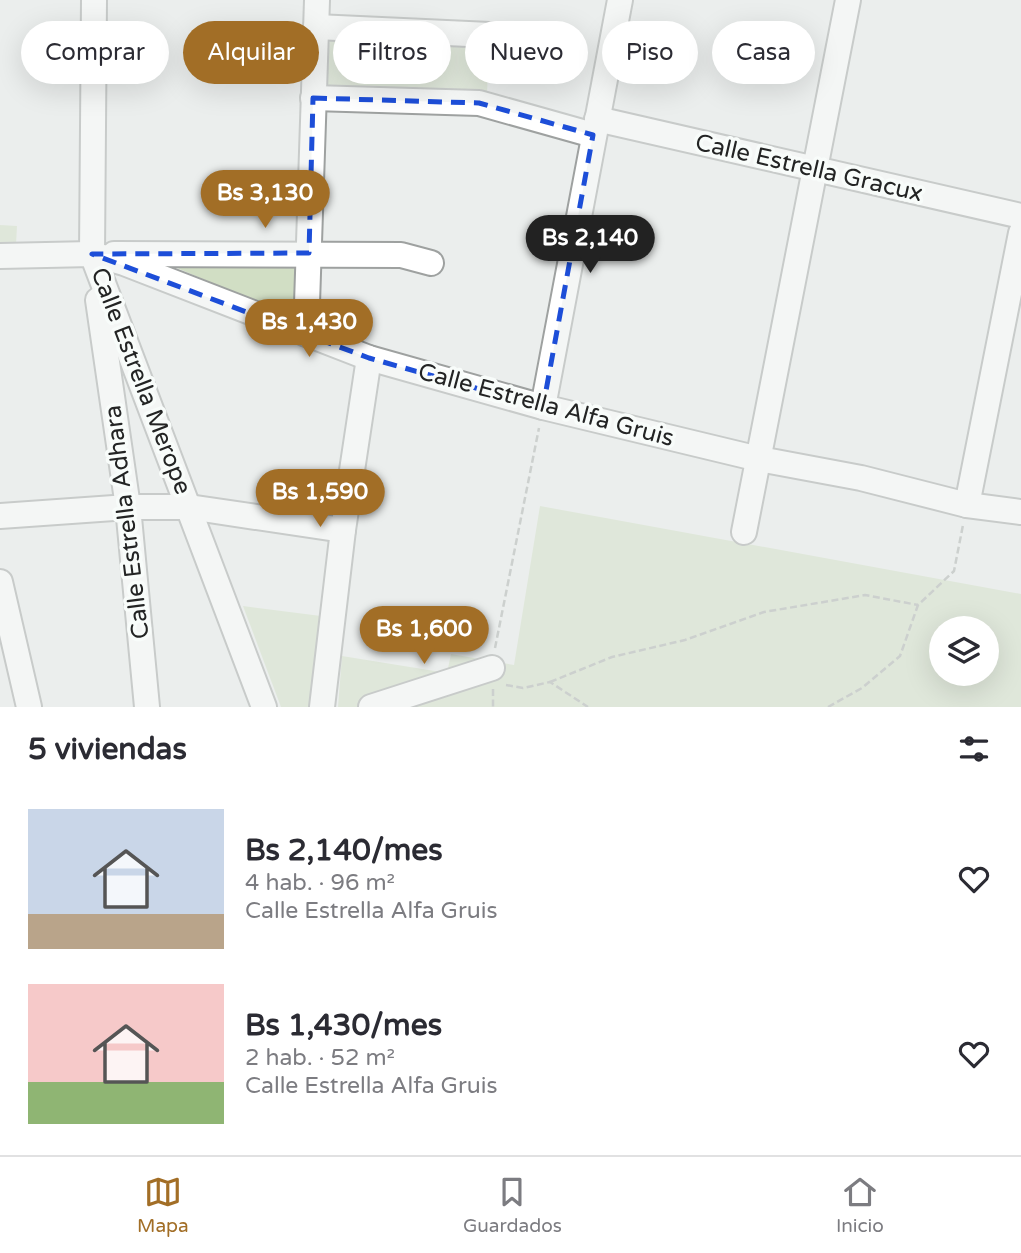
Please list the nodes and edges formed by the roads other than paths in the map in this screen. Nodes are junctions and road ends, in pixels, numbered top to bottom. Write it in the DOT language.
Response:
graph roads {
  1 [pos="94,0"];
  2 [pos="317,0"];
  3 [pos="620,0"];
  4 [pos="848,0"];
  5 [pos="316,21"];
  6 [pos="319,27"];
  7 [pos="465,34"];
  8 [pos="314,84"];
  9 [pos="313,98"];
  10 [pos="595,127"];
  11 [pos="815,170"];
  12 [pos="1021,216"];
  13 [pos="1021,233"];
  14 [pos="309,253"];
  15 [pos="92,254"];
  16 [pos="0,256"];
  17 [pos="431,263"];
  18 [pos="306,334"];
  19 [pos="369,358"];
  20 [pos="543,407"];
  21 [pos="759,459"];
  22 [pos="967,505"];
  23 [pos="128,507"];
  24 [pos="189,508"];
  25 [pos="1021,512"];
  26 [pos="0,516"];
  27 [pos="343,530"];
  28 [pos="744,532"];
  29 [pos="0,582"];
  30 [pos="496,667"];
  31 [pos="29,707"];
  32 [pos="147,707"];
  33 [pos="264,707"];
  34 [pos="322,707"];
  35 [pos="371,707"];
  1 -- 15 [label="street, Calle Estrella Merope"];
  2 -- 5 [label="street"];
  3 -- 10 [label="street"];
  4 -- 11 [label="street"];
  6 -- 7 [label="street"];
  8 -- 9 [label="street"];
  9 -- 10 [label="street, Calle Estrella Gracux"];
  9 -- 14 [label="street"];
  10 -- 11 [label="street, Calle Estrella Gracux"];
  10 -- 20 [label="street"];
  11 -- 12 [label="street, Calle Estrella Gracux"];
  11 -- 21 [label="street"];
  13 -- 22 [label="street"];
  14 -- 15 [label="street"];
  14 -- 17 [label="street"];
  14 -- 18 [label="street"];
  15 -- 16 [label="street, Calle Estrella Alfa Gruis"];
  15 -- 18 [label="street, Calle Estrella Alfa Gruis"];
  15 -- 23 [label="street, Calle Estrella Adhara"];
  15 -- 24 [label="street, Calle Estrella Merope"];
  18 -- 19 [label="street, Calle Estrella Alfa Gruis"];
  19 -- 20 [label="street, Calle Estrella Alfa Gruis"];
  19 -- 27 [label="street"];
  20 -- 21 [label="street, Calle Estrella Alfa Gruis"];
  21 -- 22 [label="street, Calle Estrella Alfa Gruis"];
  21 -- 28 [label="street"];
  22 -- 25 [label="street, Calle Estrella Alfa Gruis"];
  23 -- 24 [label="street"];
  23 -- 26 [label="street"];
  23 -- 32 [label="street, Calle Estrella Adhara"];
  24 -- 27 [label="street"];
  24 -- 33 [label="street, Calle Estrella Merope"];
  27 -- 34 [label="street"];
  29 -- 31 [label="street"];
  30 -- 35 [label="street"];
}
